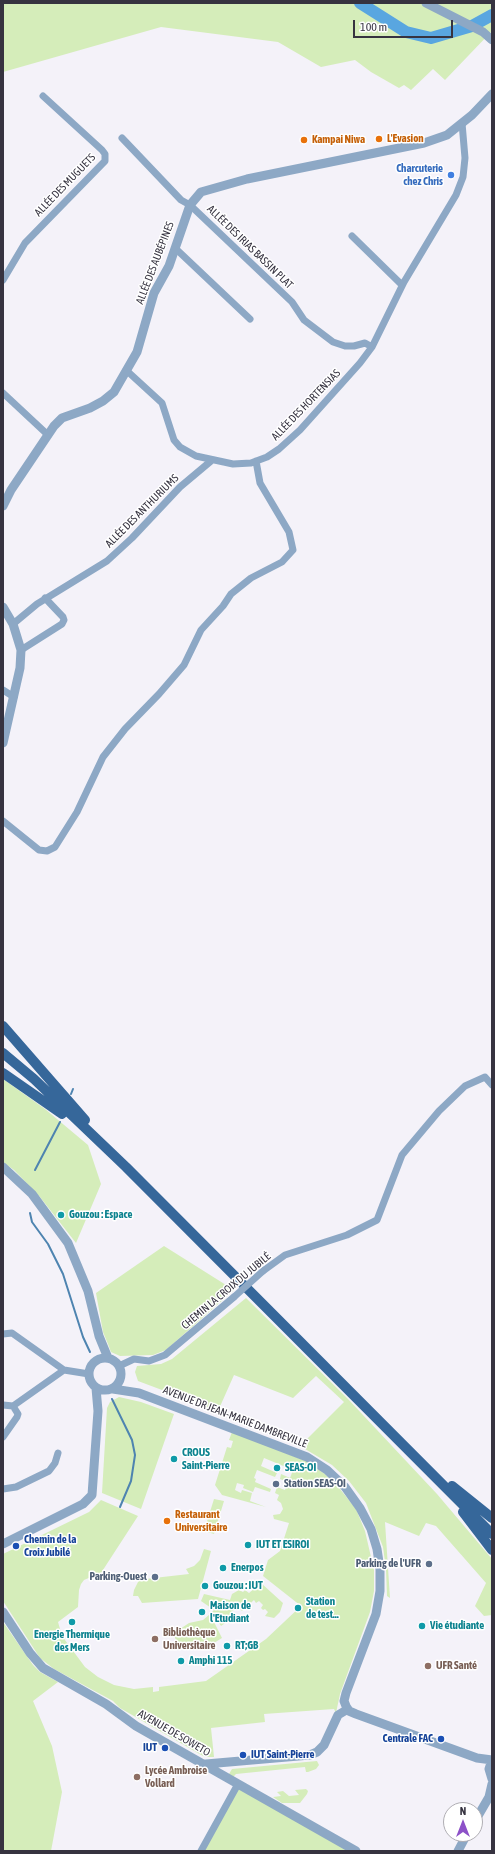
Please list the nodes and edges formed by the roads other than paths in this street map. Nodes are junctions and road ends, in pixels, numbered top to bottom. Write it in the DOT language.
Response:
graph roads {
  1 [pos="426,3"];
  2 [pos="492,40"];
  3 [pos="492,94"];
  4 [pos="43,96"];
  5 [pos="462,123"];
  6 [pos="122,138"];
  7 [pos="190,205"];
  8 [pos="352,236"];
  9 [pos="175,248"];
  10 [pos="3,280"];
  11 [pos="402,285"];
  12 [pos="250,319"];
  13 [pos="372,347"];
  14 [pos="126,370"];
  15 [pos="3,393"];
  16 [pos="48,435"];
  17 [pos="211,461"];
  18 [pos="256,462"];
  19 [pos="3,506"];
  20 [pos="45,598"];
  21 [pos="3,607"];
  22 [pos="13,624"];
  23 [pos="22,650"];
  24 [pos="3,690"];
  25 [pos="14,697"];
  26 [pos="3,743"];
  27 [pos="3,821"];
  28 [pos="3,1026"];
  29 [pos="3,1054"];
  30 [pos="3,1073"];
  31 [pos="492,1085"];
  32 [pos="95,1138"];
  33 [pos="3,1166"];
  34 [pos="126,1167"];
  35 [pos="3,1334"];
  36 [pos="99,1336"];
  37 [pos="108,1358"];
  38 [pos="98,1360"];
  39 [pos="119,1366"];
  40 [pos="64,1370"];
  41 [pos="89,1374"];
  42 [pos="121,1377"];
  43 [pos="96,1388"];
  44 [pos="110,1390"];
  45 [pos="139,1393"];
  46 [pos="3,1405"];
  47 [pos="13,1406"];
  48 [pos="98,1411"];
  49 [pos="3,1437"];
  50 [pos="409,1451"];
  51 [pos="58,1453"];
  52 [pos="3,1489"];
  53 [pos="492,1518"];
  54 [pos="492,1534"];
  55 [pos="3,1544"];
  56 [pos="492,1550"];
  57 [pos="3,1612"];
  58 [pos="348,1709"];
  59 [pos="491,1763"];
  60 [pos="203,1764"];
  61 [pos="492,1779"];
  62 [pos="238,1784"];
  63 [pos="492,1784"];
  64 [pos="490,1795"];
  65 [pos="483,1807"];
  66 [pos="463,1842"];
  67 [pos="201,1851"];
  68 [pos="356,1851"];
  69 [pos="458,1851"];
  1 -- 2 [label="street"];
  3 -- 5 [label="street, ALLÉE DES AUBÉPINES"];
  4 -- 10 [label="street, ALLÉE DES MUGUETS"];
  5 -- 7 [label="street, ALLÉE DES AUBÉPINES"];
  5 -- 11 [label="street, ALLÉE DES HORTENSIAS"];
  6 -- 7 [label="street, ALLÉE DES IRIAS BASSIN PLAT"];
  7 -- 9 [label="street, ALLÉE DES AUBÉPINES"];
  7 -- 13 [label="street, ALLÉE DES IRIAS BASSIN PLAT"];
  8 -- 11 [label="street"];
  9 -- 12 [label="street"];
  9 -- 14 [label="street, ALLÉE DES AUBÉPINES"];
  11 -- 13 [label="street, ALLÉE DES HORTENSIAS"];
  13 -- 18 [label="street, ALLÉE DES HORTENSIAS"];
  14 -- 16 [label="street, ALLÉE DES AUBÉPINES"];
  14 -- 17 [label="street, ALLÉE DES HORTENSIAS"];
  15 -- 16 [label="street"];
  16 -- 19 [label="street, ALLÉE DES AUBÉPINES"];
  17 -- 18 [label="street, ALLÉE DES HORTENSIAS"];
  17 -- 20 [label="street, ALLÉE DES ANTHURIUMS"];
  18 -- 27 [label="street"];
  20 -- 22 [label="street, ALLÉE DES ANTHURIUMS"];
  20 -- 23 [label="street"];
  21 -- 22 [label="street"];
  22 -- 23 [label="street"];
  23 -- 25 [label="street"];
  24 -- 25 [label="street"];
  25 -- 26 [label="street"];
  28 -- 34 [label="main road"];
  29 -- 32 [label="main road"];
  30 -- 32 [label="main road"];
  31 -- 39 [label="street, CHEMIN LA CROIX DU JUBILÉ, bridge"];
  32 -- 34 [label="main road"];
  33 -- 36 [label="street"];
  34 -- 50 [label="main road"];
  35 -- 40 [label="street"];
  36 -- 37 [label="street"];
  36 -- 38 [label="street"];
  37 -- 38 [label="street"];
  37 -- 39 [label="street"];
  38 -- 41 [label="street"];
  39 -- 42 [label="street"];
  40 -- 41 [label="street"];
  40 -- 47 [label="street"];
  41 -- 43 [label="street"];
  42 -- 44 [label="street"];
  42 -- 45 [label="street, AVENUE DR JEAN-MARIE DAMBREVILLE"];
  43 -- 44 [label="street"];
  43 -- 48 [label="street"];
  44 -- 45 [label="street, AVENUE DR JEAN-MARIE DAMBREVILLE"];
  44 -- 48 [label="street"];
  45 -- 58 [label="street, AVENUE DR JEAN-MARIE DAMBREVILLE"];
  46 -- 47 [label="street"];
  47 -- 49 [label="street"];
  48 -- 55 [label="street"];
  50 -- 53 [label="main road"];
  50 -- 54 [label="main road"];
  50 -- 56 [label="main road"];
  51 -- 52 [label="street"];
  57 -- 60 [label="street, AVENUE DE SOWETO"];
  58 -- 59 [label="street"];
  58 -- 60 [label="street"];
  59 -- 61 [label="street"];
  60 -- 62 [label="street, AVENUE DE SOWETO"];
  62 -- 67 [label="street"];
  62 -- 68 [label="street, AVENUE DE SOWETO"];
  63 -- 64 [label="street"];
  64 -- 65 [label="street"];
  66 -- 69 [label="street"];
}
